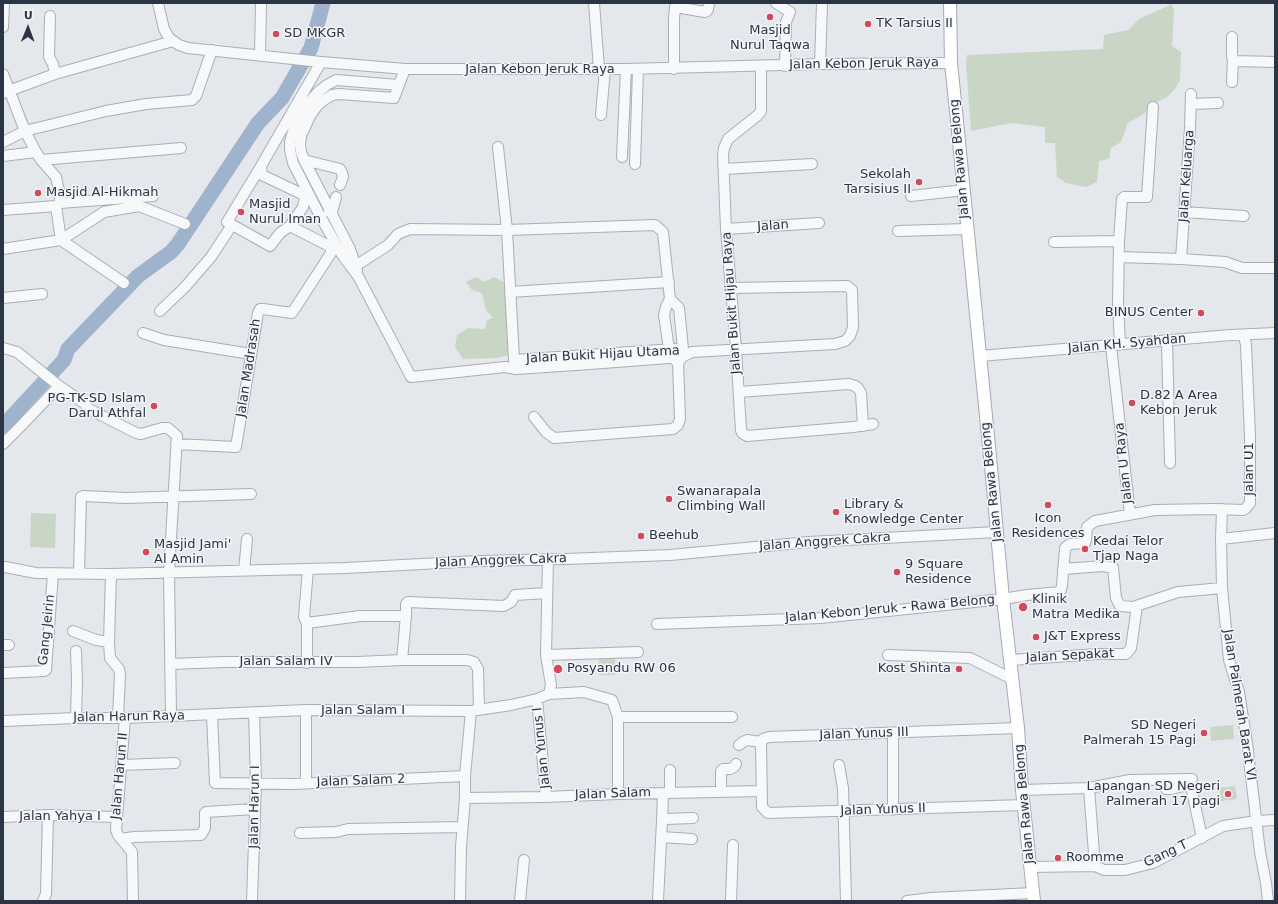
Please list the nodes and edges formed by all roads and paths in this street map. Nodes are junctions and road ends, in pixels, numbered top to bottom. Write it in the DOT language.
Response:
graph roads {
  1 [pos="4,3"];
  2 [pos="158,3"];
  3 [pos="261,3"];
  4 [pos="594,3"];
  5 [pos="708,3"];
  6 [pos="776,3"];
  7 [pos="822,3"];
  8 [pos="950,3"];
  9 [pos="676,5"];
  10 [pos="50,16"];
  11 [pos="3,27"];
  12 [pos="1232,37"];
  13 [pos="173,41"];
  14 [pos="212,50"];
  15 [pos="260,55"];
  16 [pos="1233,58"];
  17 [pos="316,62"];
  18 [pos="1275,62"];
  19 [pos="951,63"];
  20 [pos="342,64"];
  21 [pos="820,64"];
  22 [pos="762,66"];
  23 [pos="785,66"];
  24 [pos="405,69"];
  25 [pos="602,69"];
  26 [pos="638,69"];
  27 [pos="674,69"];
  28 [pos="626,70"];
  29 [pos="3,74"];
  30 [pos="55,74"];
  31 [pos="336,80"];
  32 [pos="1232,82"];
  33 [pos="399,85"];
  34 [pos="6,92"];
  35 [pos="1218,103"];
  36 [pos="1153,107"];
  37 [pos="601,115"];
  38 [pos="25,131"];
  39 [pos="3,142"];
  40 [pos="498,147"];
  41 [pos="181,148"];
  42 [pos="3,156"];
  43 [pos="39,156"];
  44 [pos="622,157"];
  45 [pos="304,160"];
  46 [pos="635,164"];
  47 [pos="812,164"];
  48 [pos="260,166"];
  49 [pos="724,169"];
  50 [pos="340,185"];
  51 [pos="964,190"];
  52 [pos="153,196"];
  53 [pos="911,196"];
  54 [pos="336,197"];
  55 [pos="58,205"];
  56 [pos="3,210"];
  57 [pos="332,212"];
  58 [pos="1184,212"];
  59 [pos="319,214"];
  60 [pos="1244,216"];
  61 [pos="819,223"];
  62 [pos="185,224"];
  63 [pos="232,225"];
  64 [pos="290,226"];
  65 [pos="726,229"];
  66 [pos="967,229"];
  67 [pos="507,230"];
  68 [pos="898,231"];
  69 [pos="61,240"];
  70 [pos="1119,241"];
  71 [pos="1054,242"];
  72 [pos="3,249"];
  73 [pos="1118,257"];
  74 [pos="1181,259"];
  75 [pos="354,266"];
  76 [pos="1275,268"];
  77 [pos="669,282"];
  78 [pos="124,284"];
  79 [pos="731,288"];
  80 [pos="510,292"];
  81 [pos="42,294"];
  82 [pos="3,298"];
  83 [pos="670,299"];
  84 [pos="160,311"];
  85 [pos="143,333"];
  86 [pos="1275,333"];
  87 [pos="1244,335"];
  88 [pos="1167,342"];
  89 [pos="1116,345"];
  90 [pos="3,348"];
  91 [pos="736,349"];
  92 [pos="251,354"];
  93 [pos="680,355"];
  94 [pos="980,356"];
  95 [pos="511,365"];
  96 [pos="58,386"];
  97 [pos="739,392"];
  98 [pos="534,417"];
  99 [pos="3,444"];
  100 [pos="176,444"];
  101 [pos="1170,463"];
  102 [pos="251,494"];
  103 [pos="173,496"];
  104 [pos="1222,509"];
  105 [pos="1130,514"];
  106 [pos="997,532"];
  107 [pos="1275,533"];
  108 [pos="1221,539"];
  109 [pos="246,540"];
  110 [pos="548,559"];
  111 [pos="5,567"];
  112 [pos="308,568"];
  113 [pos="1063,569"];
  114 [pos="244,570"];
  115 [pos="53,573"];
  116 [pos="79,573"];
  117 [pos="170,573"];
  118 [pos="111,574"];
  119 [pos="1222,588"];
  120 [pos="547,593"];
  121 [pos="1003,599"];
  122 [pos="1137,606"];
  123 [pos="406,616"];
  124 [pos="307,623"];
  125 [pos="657,624"];
  126 [pos="73,631"];
  127 [pos="109,642"];
  128 [pos="76,651"];
  129 [pos="638,652"];
  130 [pos="546,655"];
  131 [pos="888,656"];
  132 [pos="402,660"];
  133 [pos="1011,660"];
  134 [pos="307,663"];
  135 [pos="170,664"];
  136 [pos="3,674"];
  137 [pos="1012,680"];
  138 [pos="549,694"];
  139 [pos="537,699"];
  140 [pos="306,710"];
  141 [pos="475,710"];
  142 [pos="254,712"];
  143 [pos="212,715"];
  144 [pos="171,716"];
  145 [pos="732,717"];
  146 [pos="76,718"];
  147 [pos="122,718"];
  148 [pos="618,718"];
  149 [pos="3,721"];
  150 [pos="1018,728"];
  151 [pos="893,733"];
  152 [pos="761,742"];
  153 [pos="739,745"];
  154 [pos="175,763"];
  155 [pos="736,764"];
  156 [pos="121,765"];
  157 [pos="839,765"];
  158 [pos="670,770"];
  159 [pos="465,776"];
  160 [pos="1192,779"];
  161 [pos="1161,780"];
  162 [pos="256,783"];
  163 [pos="306,783"];
  164 [pos="1089,788"];
  165 [pos="1022,790"];
  166 [pos="762,791"];
  167 [pos="720,792"];
  168 [pos="666,793"];
  169 [pos="618,794"];
  170 [pos="546,797"];
  171 [pos="464,798"];
  172 [pos="1024,805"];
  173 [pos="255,809"];
  174 [pos="893,810"];
  175 [pos="844,811"];
  176 [pos="48,815"];
  177 [pos="3,817"];
  178 [pos="116,817"];
  179 [pos="693,818"];
  180 [pos="1256,819"];
  181 [pos="1275,820"];
  182 [pos="662,821"];
  183 [pos="462,827"];
  184 [pos="300,833"];
  185 [pos="661,837"];
  186 [pos="692,838"];
  187 [pos="1202,838"];
  188 [pos="121,839"];
  189 [pos="733,845"];
  190 [pos="524,860"];
  191 [pos="1095,866"];
  192 [pos="1031,867"];
  193 [pos="1033,897"];
  194 [pos="43,901"];
  195 [pos="133,901"];
  196 [pos="252,901"];
  197 [pos="460,901"];
  198 [pos="520,901"];
  199 [pos="658,901"];
  200 [pos="731,901"];
  201 [pos="846,901"];
  202 [pos="907,901"];
  203 [pos="1268,901"];
  1 -- 11 [label="street"];
  2 -- 13 [label="street"];
  3 -- 15 [label="street"];
  4 -- 25 [label="street"];
  5 -- 9 [label="street"];
  6 -- 23 [label="street"];
  7 -- 21 [label="street"];
  8 -- 19 [label="main road, Jalan Rawa Belong"];
  9 -- 27 [label="street"];
  10 -- 30 [label="street"];
  12 -- 16 [label="street"];
  13 -- 14 [label="street, Jalan Kebon Jeruk Raya"];
  13 -- 30 [label="street"];
  14 -- 15 [label="street, Jalan Kebon Jeruk Raya"];
  14 -- 38 [label="street"];
  15 -- 17 [label="street, Jalan Kebon Jeruk Raya"];
  16 -- 18 [label="street"];
  16 -- 32 [label="street"];
  17 -- 20 [label="street, Jalan Kebon Jeruk Raya"];
  17 -- 48 [label="street"];
  19 -- 21 [label="street, Jalan Kebon Jeruk Raya"];
  19 -- 51 [label="main road, Jalan Rawa Belong"];
  20 -- 24 [label="street, Jalan Kebon Jeruk Raya"];
  20 -- 31 [label="street"];
  21 -- 23 [label="street, Jalan Kebon Jeruk Raya"];
  22 -- 23 [label="street, Jalan Kebon Jeruk Raya"];
  22 -- 27 [label="street, Jalan Kebon Jeruk Raya"];
  22 -- 49 [label="street, Jalan Bukit Hijau Raya"];
  24 -- 25 [label="street, Jalan Kebon Jeruk Raya"];
  24 -- 33 [label="street"];
  25 -- 28 [label="street, Jalan Kebon Jeruk Raya"];
  25 -- 37 [label="street"];
  26 -- 27 [label="street, Jalan Kebon Jeruk Raya"];
  26 -- 28 [label="street, Jalan Kebon Jeruk Raya"];
  26 -- 46 [label="street"];
  28 -- 44 [label="street"];
  29 -- 34 [label="street"];
  30 -- 34 [label="street"];
  31 -- 33 [label="street"];
  31 -- 59 [label="street"];
  33 -- 45 [label="street"];
  34 -- 38 [label="street"];
  35 -- 58 [label="street, Jalan Keluarga"];
  36 -- 70 [label="street"];
  38 -- 39 [label="street"];
  38 -- 43 [label="street"];
  40 -- 67 [label="street"];
  41 -- 43 [label="street"];
  42 -- 43 [label="street"];
  43 -- 55 [label="street"];
  45 -- 50 [label="street"];
  45 -- 57 [label="street"];
  47 -- 49 [label="street"];
  48 -- 63 [label="street"];
  48 -- 64 [label="street"];
  49 -- 65 [label="street, Jalan Bukit Hijau Raya"];
  51 -- 53 [label="street"];
  51 -- 66 [label="main road, Jalan Rawa Belong"];
  52 -- 55 [label="street"];
  54 -- 57 [label="street"];
  55 -- 56 [label="street"];
  55 -- 69 [label="street"];
  57 -- 59 [label="street"];
  57 -- 75 [label="street"];
  58 -- 60 [label="street"];
  58 -- 74 [label="street, Jalan Keluarga"];
  59 -- 75 [label="street"];
  61 -- 65 [label="street, Jalan"];
  62 -- 69 [label="street"];
  63 -- 64 [label="street"];
  63 -- 84 [label="street"];
  64 -- 92 [label="street, Jalan Madrasah"];
  65 -- 79 [label="street, Jalan Bukit Hijau Raya"];
  66 -- 68 [label="street"];
  66 -- 94 [label="main road, Jalan Rawa Belong"];
  67 -- 75 [label="street"];
  67 -- 77 [label="street"];
  67 -- 80 [label="street"];
  69 -- 72 [label="street"];
  69 -- 78 [label="street"];
  70 -- 71 [label="street"];
  70 -- 73 [label="street"];
  73 -- 74 [label="street"];
  73 -- 89 [label="street"];
  74 -- 76 [label="street"];
  75 -- 95 [label="street, Jalan Bukit Hijau Utama"];
  77 -- 80 [label="street"];
  77 -- 83 [label="street"];
  79 -- 91 [label="street, Jalan Bukit Hijau Raya"];
  79 -- 91 [label="street, Jalan Bukit Hijau Utama"];
  80 -- 95 [label="street"];
  81 -- 82 [label="street"];
  83 -- 93 [label="street"];
  83 -- 93 [label="street"];
  85 -- 92 [label="street"];
  86 -- 87 [label="street, Jalan KH. Syahdan"];
  87 -- 88 [label="street, Jalan KH. Syahdan"];
  87 -- 104 [label="street, Jalan U1"];
  88 -- 89 [label="street, Jalan KH. Syahdan"];
  88 -- 101 [label="street"];
  89 -- 94 [label="street, Jalan KH. Syahdan"];
  89 -- 105 [label="street, Jalan U Raya"];
  90 -- 96 [label="street"];
  91 -- 93 [label="street, Jalan Bukit Hijau Utama"];
  91 -- 97 [label="street, Jalan Bukit Hijau Raya"];
  92 -- 100 [label="street, Jalan Madrasah"];
  93 -- 95 [label="street, Jalan Bukit Hijau Utama"];
  93 -- 98 [label="street"];
  94 -- 106 [label="main road, Jalan Rawa Belong"];
  96 -- 99 [label="street"];
  96 -- 100 [label="street"];
  97 -- 97 [label="street, Jalan Bukit Hijau Raya"];
  100 -- 103 [label="street"];
  102 -- 103 [label="street"];
  103 -- 116 [label="street"];
  103 -- 117 [label="street"];
  104 -- 105 [label="street, Jalan U1"];
  104 -- 108 [label="street"];
  105 -- 113 [label="street, Jalan U Raya"];
  106 -- 110 [label="street, Jalan Anggrek Cakra"];
  106 -- 121 [label="main road, Jalan Rawa Belong"];
  107 -- 108 [label="street"];
  108 -- 119 [label="street, Jalan Palmerah Barat VI"];
  109 -- 114 [label="street"];
  110 -- 112 [label="street, Jalan Anggrek Cakra"];
  110 -- 120 [label="street"];
  111 -- 115 [label="street, Jalan Anggrek Cakra"];
  112 -- 114 [label="street, Jalan Anggrek Cakra"];
  112 -- 124 [label="street"];
  113 -- 121 [label="street, Jalan U Raya"];
  113 -- 122 [label="street"];
  114 -- 117 [label="street, Jalan Anggrek Cakra"];
  115 -- 116 [label="street, Jalan Anggrek Cakra"];
  115 -- 136 [label="street, Gang Jeirin"];
  116 -- 118 [label="street, Jalan Anggrek Cakra"];
  117 -- 118 [label="street, Jalan Anggrek Cakra"];
  117 -- 135 [label="street"];
  118 -- 127 [label="street, Jalan Harun II"];
  119 -- 122 [label="street"];
  119 -- 180 [label="street, Jalan Palmerah Barat VI"];
  120 -- 123 [label="street"];
  120 -- 130 [label="street"];
  121 -- 125 [label="street, Jalan Kebon Jeruk - Rawa Belong"];
  121 -- 133 [label="main road, Jalan Rawa Belong"];
  122 -- 133 [label="street, Jalan Sepakat"];
  123 -- 124 [label="street"];
  123 -- 132 [label="street"];
  124 -- 134 [label="street"];
  126 -- 127 [label="street"];
  127 -- 147 [label="street, Jalan Harun II"];
  128 -- 146 [label="street"];
  129 -- 130 [label="street"];
  130 -- 138 [label="street"];
  131 -- 137 [label="street"];
  132 -- 134 [label="street, Jalan Salam IV"];
  132 -- 141 [label="street, Jalan Salam IV"];
  133 -- 137 [label="main road, Jalan Rawa Belong"];
  134 -- 135 [label="street, Jalan Salam IV"];
  135 -- 144 [label="street"];
  137 -- 150 [label="main road, Jalan Rawa Belong"];
  138 -- 139 [label="street, Jalan Salam I"];
  138 -- 148 [label="street, Jalan Salam I"];
  139 -- 141 [label="street, Jalan Salam I"];
  139 -- 170 [label="street, Jalan Yunus I"];
  140 -- 141 [label="street, Jalan Salam I"];
  140 -- 142 [label="street, Jalan Salam I"];
  140 -- 163 [label="street"];
  141 -- 159 [label="street"];
  142 -- 143 [label="street, Jalan Harun Raya"];
  142 -- 162 [label="street, Jalan Harun I"];
  143 -- 144 [label="street, Jalan Harun Raya"];
  143 -- 162 [label="street, Jalan Salam 2"];
  144 -- 147 [label="street, Jalan Harun Raya"];
  145 -- 148 [label="street"];
  146 -- 147 [label="street, Jalan Harun Raya"];
  146 -- 149 [label="street, Jalan Harun Raya"];
  147 -- 156 [label="street, Jalan Harun II"];
  148 -- 169 [label="street"];
  150 -- 151 [label="street, Jalan Yunus III"];
  150 -- 165 [label="main road, Jalan Rawa Belong"];
  151 -- 152 [label="street, Jalan Yunus III"];
  151 -- 174 [label="street"];
  152 -- 153 [label="street, Jalan Yunus III"];
  152 -- 166 [label="street"];
  154 -- 156 [label="street"];
  155 -- 167 [label="street"];
  156 -- 178 [label="street, Jalan Harun II"];
  157 -- 175 [label="street"];
  158 -- 168 [label="street"];
  159 -- 163 [label="street, Jalan Salam 2"];
  159 -- 171 [label="street"];
  160 -- 161 [label="street"];
  161 -- 164 [label="street"];
  161 -- 187 [label="street"];
  162 -- 163 [label="street, Jalan Salam 2"];
  162 -- 173 [label="street, Jalan Harun I"];
  164 -- 165 [label="street"];
  164 -- 191 [label="street"];
  165 -- 172 [label="main road, Jalan Rawa Belong"];
  166 -- 167 [label="street, Jalan Salam"];
  166 -- 175 [label="street, Jalan Yunus II"];
  167 -- 168 [label="street, Jalan Salam"];
  168 -- 169 [label="street, Jalan Salam"];
  168 -- 182 [label="street"];
  169 -- 170 [label="street, Jalan Salam"];
  170 -- 171 [label="street, Jalan Salam"];
  171 -- 183 [label="street"];
  172 -- 174 [label="street, Jalan Yunus II"];
  172 -- 192 [label="main road, Jalan Rawa Belong"];
  173 -- 188 [label="street"];
  173 -- 196 [label="street, Jalan Harun I"];
  174 -- 175 [label="street, Jalan Yunus II"];
  175 -- 201 [label="street"];
  176 -- 177 [label="street, Jalan Yahya I"];
  176 -- 178 [label="street, Jalan Yahya I"];
  176 -- 194 [label="street"];
  178 -- 188 [label="street, Jalan Harun II"];
  179 -- 182 [label="street"];
  180 -- 181 [label="street, Gang T"];
  180 -- 187 [label="street, Gang T"];
  180 -- 203 [label="street, Jalan Palmerah Barat VI"];
  182 -- 185 [label="street"];
  183 -- 184 [label="street"];
  183 -- 197 [label="street"];
  185 -- 186 [label="street"];
  185 -- 199 [label="street"];
  187 -- 191 [label="street, Gang T"];
  188 -- 195 [label="street, Jalan Harun II"];
  189 -- 200 [label="street"];
  190 -- 198 [label="street"];
  191 -- 192 [label="street, Gang T"];
  192 -- 193 [label="main road, Jalan Rawa Belong"];
  193 -- 202 [label="street"];
}
